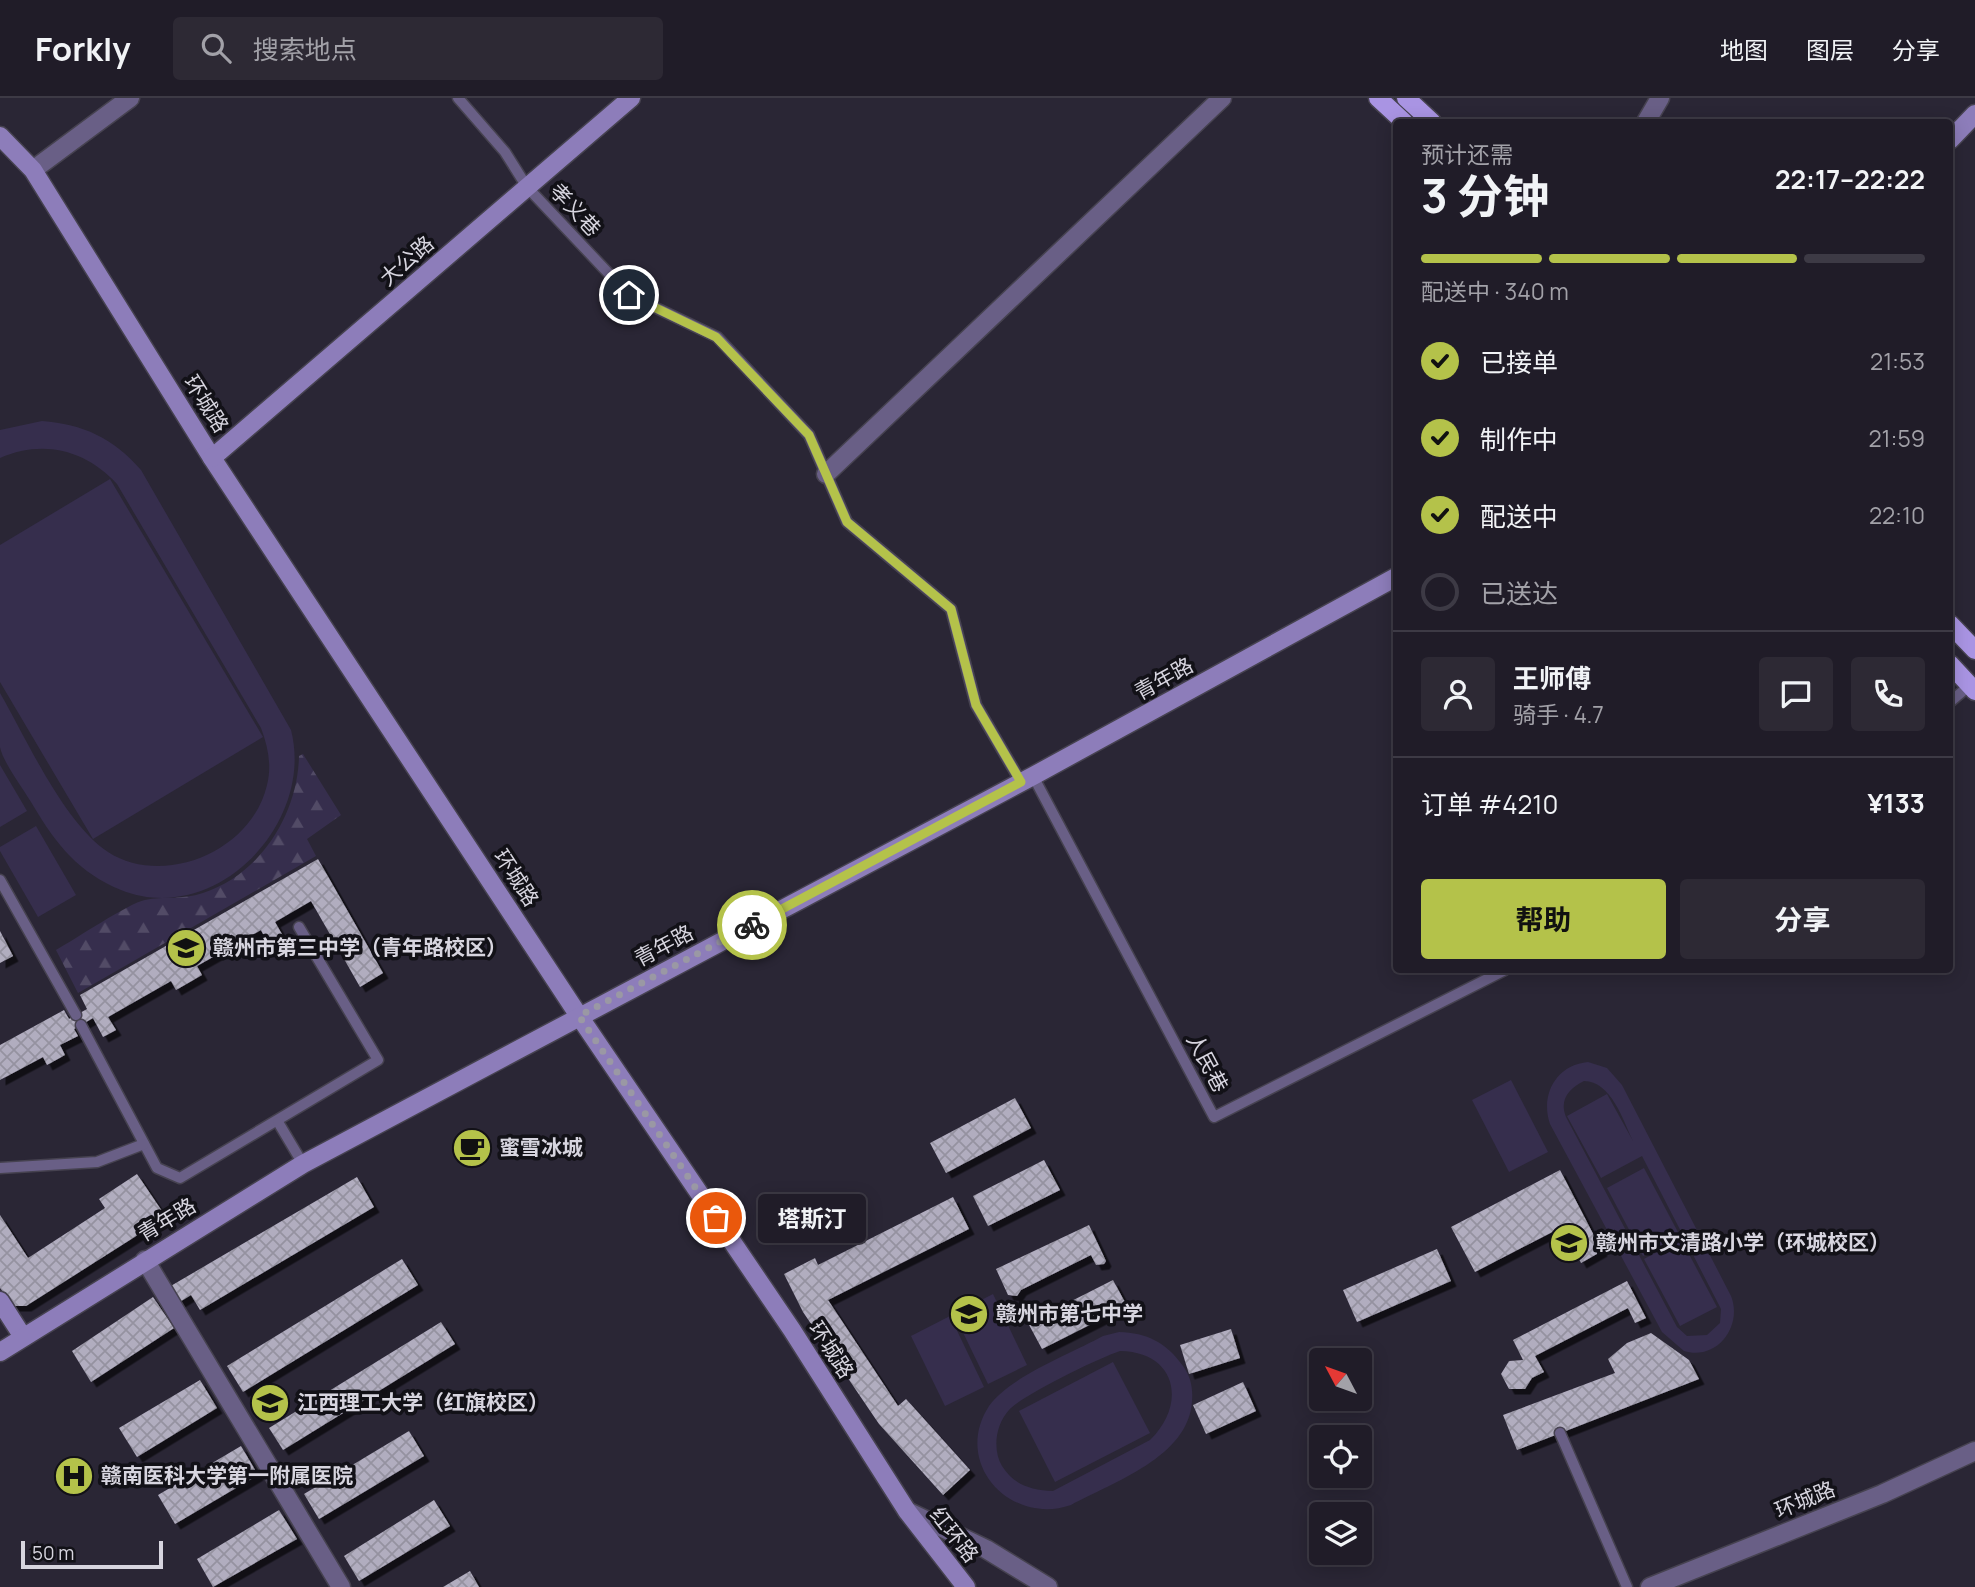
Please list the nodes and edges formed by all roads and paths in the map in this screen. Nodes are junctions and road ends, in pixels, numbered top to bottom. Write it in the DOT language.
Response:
graph roads {
  1 [pos="130,98"];
  2 [pos="457,98"];
  3 [pos="631,98"];
  4 [pos="1222,98"];
  5 [pos="1378,98"];
  6 [pos="1406,98"];
  7 [pos="1660,98"];
  8 [pos="1975,114"];
  9 [pos="1401,119"];
  10 [pos="1429,119"];
  11 [pos="1648,119"];
  12 [pos="0,136"];
  13 [pos="1953,137"];
  14 [pos="33,170"];
  15 [pos="527,187"];
  16 [pos="212,458"];
  17 [pos="826,474"];
  18 [pos="1393,579"];
  19 [pos="1953,627"];
  20 [pos="1975,650"];
  21 [pos="1953,667"];
  22 [pos="1973,688"];
  23 [pos="1953,700"];
  24 [pos="1027,779"];
  25 [pos="0,880"];
  26 [pos="299,927"];
  27 [pos="1498,973"];
  28 [pos="579,1016"];
  29 [pos="278,1122"];
  30 [pos="144,1144"];
  31 [pos="303,1164"];
  32 [pos="0,1168"];
  33 [pos="145,1260"];
  34 [pos="0,1301"];
  35 [pos="23,1337"];
  36 [pos="0,1352"];
  37 [pos="1560,1433"];
  38 [pos="1975,1451"];
  39 [pos="906,1511"];
  40 [pos="341,1587"];
  41 [pos="966,1587"];
  42 [pos="1048,1587"];
  43 [pos="1627,1587"];
  44 [pos="1650,1587"];
  1 -- 14 [label="street"];
  2 -- 15 [label="lane, 孝义巷"];
  3 -- 15 [label="street, 大公路"];
  4 -- 17 [label="street"];
  5 -- 9 [label="main road"];
  6 -- 10 [label="main road"];
  7 -- 11 [label="street"];
  8 -- 13 [label="street"];
  12 -- 14 [label="street, 环城路"];
  14 -- 16 [label="street, 环城路"];
  15 -- 16 [label="street, 大公路"];
  15 -- 17 [label="lane, 孝义巷"];
  16 -- 28 [label="street, 环城路"];
  17 -- 24 [label="lane, 孝义巷"];
  18 -- 24 [label="street, 青年路"];
  19 -- 20 [label="main road"];
  21 -- 22 [label="main road"];
  22 -- 23 [label="lane"];
  24 -- 27 [label="lane, 人民巷"];
  24 -- 28 [label="street, 青年路"];
  25 -- 30 [label="lane"];
  26 -- 29 [label="lane"];
  28 -- 31 [label="street, 青年路"];
  28 -- 39 [label="street, 环城路"];
  29 -- 30 [label="lane"];
  29 -- 31 [label="lane"];
  30 -- 32 [label="lane"];
  31 -- 33 [label="street, 青年路"];
  33 -- 35 [label="street, 青年路"];
  33 -- 40 [label="street"];
  34 -- 35 [label="street"];
  35 -- 36 [label="street, 青年路"];
  37 -- 43 [label="lane"];
  38 -- 44 [label="street, 环城路"];
  39 -- 41 [label="street, 红环路"];
  39 -- 42 [label="street"];
}
